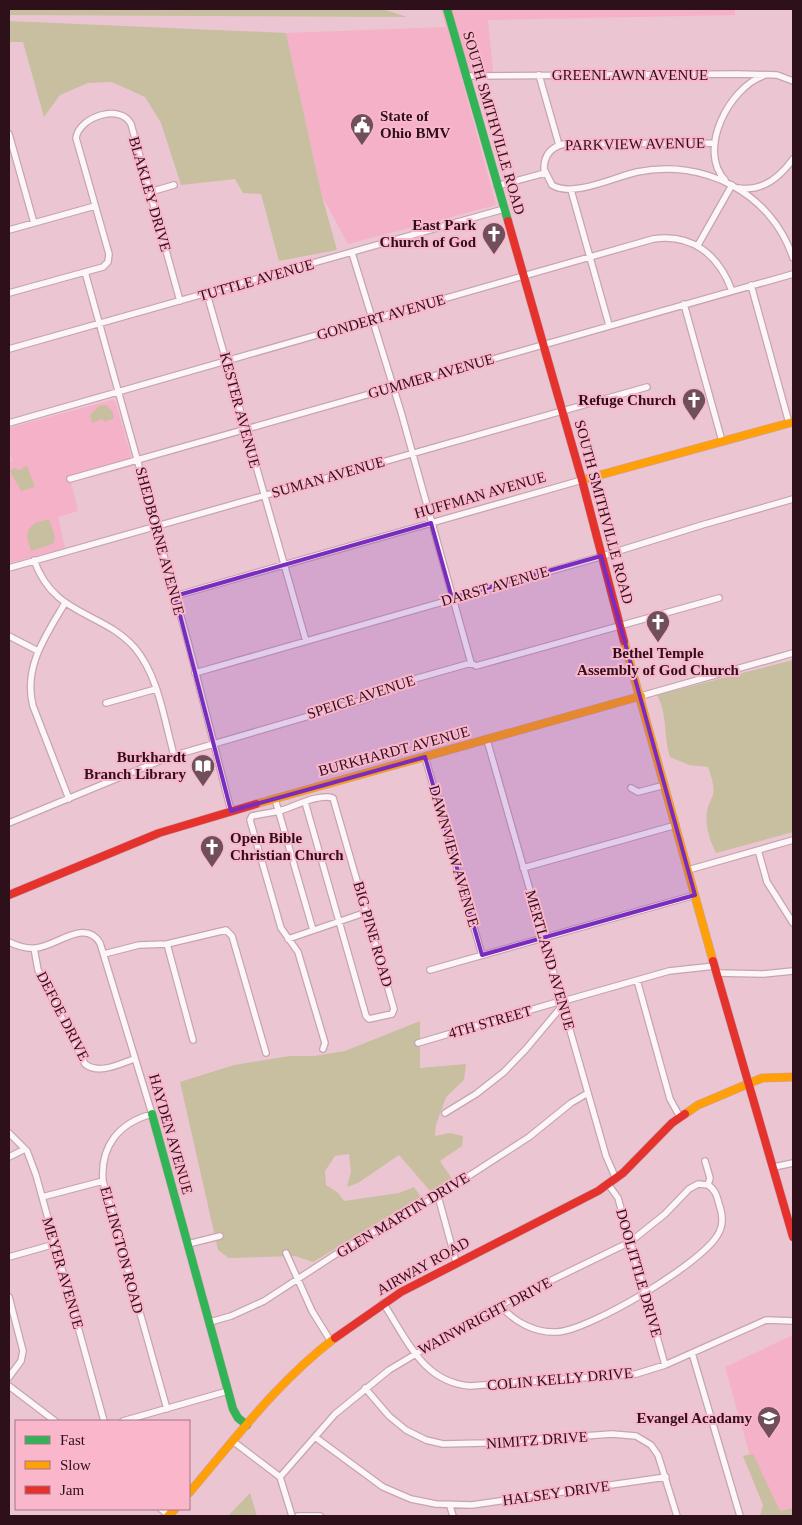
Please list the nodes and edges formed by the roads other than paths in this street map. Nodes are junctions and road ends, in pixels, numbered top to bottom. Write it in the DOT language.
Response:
graph roads {
  1 [pos="447,9"];
  2 [pos="539,75"];
  3 [pos="466,76"];
  4 [pos="765,76"];
  5 [pos="793,81"];
  6 [pos="9,134"];
  7 [pos="714,143"];
  8 [pos="559,145"];
  9 [pos="793,159"];
  10 [pos="545,173"];
  11 [pos="732,185"];
  12 [pos="174,186"];
  13 [pos="497,186"];
  14 [pos="572,190"];
  15 [pos="150,192"];
  16 [pos="95,206"];
  17 [pos="504,209"];
  18 [pos="34,223"];
  19 [pos="9,230"];
  20 [pos="698,245"];
  21 [pos="352,253"];
  22 [pos="590,256"];
  23 [pos="793,258"];
  24 [pos="85,272"];
  25 [pos="793,274"];
  26 [pos="523,276"];
  27 [pos="751,285"];
  28 [pos="732,290"];
  29 [pos="9,293"];
  30 [pos="207,294"];
  31 [pos="180,301"];
  32 [pos="684,304"];
  33 [pos="373,319"];
  34 [pos="100,325"];
  35 [pos="609,325"];
  36 [pos="542,344"];
  37 [pos="9,350"];
  38 [pos="227,361"];
  39 [pos="393,386"];
  40 [pos="647,386"];
  41 [pos="118,392"];
  42 [pos="562,411"];
  43 [pos="791,422"];
  44 [pos="9,423"];
  45 [pos="245,428"];
  46 [pos="722,441"];
  47 [pos="412,454"];
  48 [pos="137,460"];
  49 [pos="70,479"];
  50 [pos="582,480"];
  51 [pos="263,496"];
  52 [pos="793,499"];
  53 [pos="431,523"];
  54 [pos="156,527"];
  55 [pos="601,556"];
  56 [pos="34,560"];
  57 [pos="284,565"];
  58 [pos="9,568"];
  59 [pos="175,596"];
  60 [pos="452,598"];
  61 [pos="719,598"];
  62 [pos="65,604"];
  63 [pos="621,626"];
  64 [pos="9,636"];
  65 [pos="306,641"];
  66 [pos="38,651"];
  67 [pos="793,653"];
  68 [pos="472,662"];
  69 [pos="195,673"];
  70 [pos="156,690"];
  71 [pos="641,696"];
  72 [pos="106,703"];
  73 [pos="487,740"];
  74 [pos="213,742"];
  75 [pos="174,755"];
  76 [pos="425,757"];
  77 [pos="665,785"];
  78 [pos="631,788"];
  79 [pos="68,799"];
  80 [pos="275,799"];
  81 [pos="305,802"];
  82 [pos="231,811"];
  83 [pos="277,811"];
  84 [pos="9,823"];
  85 [pos="676,825"];
  86 [pos="793,840"];
  87 [pos="758,850"];
  88 [pos="523,868"];
  89 [pos="688,870"];
  90 [pos="9,895"];
  91 [pos="695,895"];
  92 [pos="367,912"];
  93 [pos="340,921"];
  94 [pos="793,923"];
  95 [pos="313,930"];
  96 [pos="543,938"];
  97 [pos="288,939"];
  98 [pos="9,942"];
  99 [pos="167,944"];
  100 [pos="34,948"];
  101 [pos="104,954"];
  102 [pos="482,955"];
  103 [pos="430,970"];
  104 [pos="716,970"];
  105 [pos="793,971"];
  106 [pos="637,980"];
  107 [pos="563,1003"];
  108 [pos="193,1040"];
  109 [pos="418,1043"];
  110 [pos="323,1049"];
  111 [pos="266,1053"];
  112 [pos="134,1059"];
  113 [pos="793,1077"];
  114 [pos="750,1082"];
  115 [pos="588,1093"];
  116 [pos="445,1113"];
  117 [pos="152,1114"];
  118 [pos="680,1117"];
  119 [pos="9,1133"];
  120 [pos="25,1149"];
  121 [pos="9,1157"];
  122 [pos="705,1161"];
  123 [pos="793,1162"];
  124 [pos="774,1167"];
  125 [pos="616,1179"];
  126 [pos="103,1181"];
  127 [pos="608,1184"];
  128 [pos="708,1184"];
  129 [pos="438,1196"];
  130 [pos="42,1197"];
  131 [pos="220,1236"];
  132 [pos="793,1236"];
  133 [pos="630,1242"];
  134 [pos="54,1244"];
  135 [pos="188,1244"];
  136 [pos="286,1254"];
  137 [pos="9,1257"];
  138 [pos="456,1262"];
  139 [pos="296,1279"];
  140 [pos="645,1293"];
  141 [pos="9,1297"];
  142 [pos="384,1303"];
  143 [pos="500,1305"];
  144 [pos="793,1321"];
  145 [pos="210,1322"];
  146 [pos="330,1340"];
  147 [pos="415,1353"];
  148 [pos="692,1353"];
  149 [pos="665,1365"];
  150 [pos="9,1377"];
  151 [pos="9,1386"];
  152 [pos="366,1388"];
  153 [pos="228,1391"];
  154 [pos="167,1409"];
  155 [pos="55,1420"];
  156 [pos="104,1420"];
  157 [pos="127,1420"];
  158 [pos="247,1425"];
  159 [pos="315,1436"];
  160 [pos="234,1442"];
  161 [pos="280,1476"];
  162 [pos="666,1477"];
  163 [pos="190,1492"];
  164 [pos="450,1506"];
  165 [pos="677,1515"];
  166 [pos="292,1516"];
  167 [pos="298,1516"];
  168 [pos="320,1516"];
  169 [pos="453,1516"];
  170 [pos="668,1516"];
  171 [pos="740,1516"];
  1 -- 3 [label="main road, SOUTH SMITHVILLE ROAD"];
  2 -- 3 [label="street, GREENLAWN AVENUE"];
  2 -- 4 [label="street, GREENLAWN AVENUE"];
  2 -- 8 [label="street"];
  3 -- 13 [label="main road, SOUTH SMITHVILLE ROAD"];
  4 -- 5 [label="street, GREENLAWN AVENUE"];
  4 -- 7 [label="street"];
  6 -- 18 [label="street"];
  7 -- 8 [label="street, PARKVIEW AVENUE"];
  7 -- 11 [label="street"];
  8 -- 10 [label="street, PARKVIEW AVENUE"];
  9 -- 11 [label="street"];
  10 -- 13 [label="street"];
  10 -- 14 [label="street"];
  11 -- 14 [label="street"];
  11 -- 20 [label="street"];
  11 -- 23 [label="street"];
  12 -- 15 [label="street"];
  13 -- 17 [label="main road, SOUTH SMITHVILLE ROAD"];
  14 -- 22 [label="street"];
  15 -- 16 [label="street, BLAKLEY DRIVE"];
  15 -- 31 [label="street, BLAKLEY DRIVE"];
  16 -- 18 [label="street"];
  16 -- 24 [label="street"];
  17 -- 21 [label="street, TUTTLE AVENUE"];
  17 -- 26 [label="main road, SOUTH SMITHVILLE ROAD"];
  18 -- 19 [label="street"];
  20 -- 22 [label="street, GONDERT AVENUE"];
  20 -- 28 [label="street, GONDERT AVENUE"];
  21 -- 30 [label="street, TUTTLE AVENUE"];
  21 -- 33 [label="street"];
  22 -- 26 [label="street, GONDERT AVENUE"];
  22 -- 35 [label="street"];
  24 -- 29 [label="street"];
  24 -- 34 [label="street, SHEDBORNE AVENUE"];
  25 -- 27 [label="street, GUMMER AVENUE"];
  26 -- 33 [label="street, GONDERT AVENUE"];
  26 -- 36 [label="main road, SOUTH SMITHVILLE ROAD"];
  27 -- 28 [label="street, GUMMER AVENUE"];
  27 -- 43 [label="street"];
  28 -- 32 [label="street, GUMMER AVENUE"];
  30 -- 31 [label="street, TUTTLE AVENUE"];
  30 -- 38 [label="street, KESTER AVENUE"];
  31 -- 34 [label="street, TUTTLE AVENUE"];
  32 -- 35 [label="street, GUMMER AVENUE"];
  32 -- 46 [label="street"];
  33 -- 38 [label="street, GONDERT AVENUE"];
  33 -- 39 [label="street"];
  34 -- 37 [label="street, TUTTLE AVENUE"];
  34 -- 41 [label="street, SHEDBORNE AVENUE"];
  35 -- 36 [label="street, GUMMER AVENUE"];
  36 -- 39 [label="street, GUMMER AVENUE"];
  36 -- 42 [label="main road, SOUTH SMITHVILLE ROAD"];
  38 -- 41 [label="street, GONDERT AVENUE"];
  38 -- 45 [label="street, KESTER AVENUE"];
  39 -- 45 [label="street, GUMMER AVENUE"];
  39 -- 47 [label="street"];
  40 -- 42 [label="street, SUMAN AVENUE"];
  41 -- 44 [label="street, GONDERT AVENUE"];
  41 -- 48 [label="street, SHEDBORNE AVENUE"];
  42 -- 47 [label="street, SUMAN AVENUE"];
  42 -- 50 [label="main road, SOUTH SMITHVILLE ROAD"];
  43 -- 46 [label="main road, HUFFMAN AVENUE"];
  45 -- 48 [label="street, GUMMER AVENUE"];
  45 -- 51 [label="street, KESTER AVENUE"];
  46 -- 50 [label="main road, HUFFMAN AVENUE"];
  47 -- 51 [label="street, SUMAN AVENUE"];
  47 -- 53 [label="street"];
  48 -- 49 [label="street, GUMMER AVENUE"];
  48 -- 54 [label="street, SHEDBORNE AVENUE"];
  50 -- 53 [label="street, HUFFMAN AVENUE"];
  50 -- 55 [label="main road, SOUTH SMITHVILLE ROAD"];
  51 -- 54 [label="street, SUMAN AVENUE"];
  51 -- 57 [label="street, KESTER AVENUE"];
  52 -- 55 [label="street, DARST AVENUE"];
  53 -- 57 [label="street, HUFFMAN AVENUE"];
  53 -- 60 [label="street"];
  54 -- 56 [label="street, SUMAN AVENUE"];
  54 -- 59 [label="street, SHEDBORNE AVENUE"];
  55 -- 60 [label="street, DARST AVENUE"];
  55 -- 63 [label="main road, SOUTH SMITHVILLE ROAD"];
  56 -- 58 [label="street, SUMAN AVENUE"];
  56 -- 62 [label="street"];
  57 -- 59 [label="street, HUFFMAN AVENUE"];
  57 -- 65 [label="street, KESTER AVENUE"];
  59 -- 69 [label="street, SHEDBORNE AVENUE"];
  60 -- 65 [label="street, DARST AVENUE"];
  60 -- 68 [label="street"];
  61 -- 63 [label="street, SPEICE AVENUE"];
  62 -- 66 [label="street"];
  62 -- 70 [label="street"];
  63 -- 68 [label="street, SPEICE AVENUE"];
  63 -- 71 [label="main road, SOUTH SMITHVILLE ROAD"];
  64 -- 66 [label="street"];
  65 -- 69 [label="street, DARST AVENUE"];
  66 -- 79 [label="street"];
  67 -- 71 [label="street, BURKHARDT AVENUE"];
  68 -- 74 [label="street, SPEICE AVENUE"];
  69 -- 74 [label="street, SHEDBORNE AVENUE"];
  70 -- 72 [label="street"];
  70 -- 75 [label="street"];
  71 -- 73 [label="main road, BURKHARDT AVENUE"];
  71 -- 77 [label="main road, SOUTH SMITHVILLE ROAD"];
  73 -- 76 [label="main road, BURKHARDT AVENUE"];
  73 -- 88 [label="street, MERTLAND AVENUE"];
  74 -- 75 [label="street, SPEICE AVENUE"];
  74 -- 82 [label="street, SHEDBORNE AVENUE"];
  75 -- 79 [label="street, SPEICE AVENUE"];
  76 -- 80 [label="main road, BURKHARDT AVENUE"];
  76 -- 102 [label="street, DAWNVIEW AVENUE"];
  77 -- 78 [label="street"];
  77 -- 85 [label="main road, SOUTH SMITHVILLE ROAD"];
  79 -- 84 [label="street, SPEICE AVENUE"];
  80 -- 82 [label="main road, BURKHARDT AVENUE"];
  80 -- 83 [label="street"];
  81 -- 83 [label="street"];
  81 -- 92 [label="street, BIG PINE ROAD"];
  81 -- 93 [label="street"];
  82 -- 90 [label="main road, BURKHARDT AVENUE"];
  83 -- 95 [label="street"];
  83 -- 97 [label="street"];
  85 -- 88 [label="street"];
  85 -- 89 [label="main road, SOUTH SMITHVILLE ROAD"];
  86 -- 87 [label="street"];
  87 -- 89 [label="street"];
  87 -- 94 [label="street"];
  88 -- 96 [label="street, MERTLAND AVENUE"];
  89 -- 91 [label="main road, SOUTH SMITHVILLE ROAD"];
  91 -- 96 [label="street"];
  91 -- 104 [label="main road, SOUTH SMITHVILLE ROAD"];
  92 -- 93 [label="street"];
  92 -- 93 [label="street, BIG PINE ROAD"];
  93 -- 95 [label="street"];
  95 -- 97 [label="street"];
  96 -- 102 [label="street"];
  96 -- 107 [label="street, MERTLAND AVENUE"];
  97 -- 110 [label="street"];
  98 -- 100 [label="street"];
  99 -- 101 [label="street"];
  99 -- 108 [label="street"];
  99 -- 111 [label="street"];
  100 -- 101 [label="street, HAYDEN AVENUE"];
  100 -- 112 [label="street, DEFOE DRIVE"];
  101 -- 112 [label="street, HAYDEN AVENUE"];
  102 -- 103 [label="street"];
  104 -- 105 [label="street, 4TH STREET"];
  104 -- 106 [label="street, 4TH STREET"];
  104 -- 114 [label="main road, SOUTH SMITHVILLE ROAD"];
  106 -- 107 [label="street, 4TH STREET"];
  106 -- 118 [label="street"];
  107 -- 109 [label="street, 4TH STREET"];
  107 -- 115 [label="street, MERTLAND AVENUE"];
  107 -- 116 [label="street"];
  112 -- 117 [label="street, HAYDEN AVENUE"];
  113 -- 114 [label="main road, AIRWAY ROAD"];
  114 -- 118 [label="main road, AIRWAY ROAD"];
  114 -- 124 [label="main road, SOUTH SMITHVILLE ROAD"];
  115 -- 125 [label="street, MERTLAND AVENUE"];
  115 -- 129 [label="street, GLEN MARTIN DRIVE"];
  117 -- 126 [label="street, ELLINGTON ROAD"];
  117 -- 135 [label="main road, HAYDEN AVENUE"];
  118 -- 125 [label="main road, AIRWAY ROAD"];
  119 -- 120 [label="street, MEYER AVENUE"];
  120 -- 121 [label="street"];
  120 -- 130 [label="street, MEYER AVENUE"];
  122 -- 128 [label="street"];
  123 -- 124 [label="street"];
  124 -- 132 [label="main road, SOUTH SMITHVILLE ROAD"];
  125 -- 127 [label="main road, AIRWAY ROAD"];
  126 -- 130 [label="street"];
  126 -- 154 [label="street, ELLINGTON ROAD"];
  127 -- 133 [label="street, DOOLITTLE DRIVE"];
  127 -- 138 [label="main road, AIRWAY ROAD"];
  128 -- 133 [label="street, WAINWRIGHT DRIVE"];
  128 -- 140 [label="street"];
  129 -- 138 [label="street"];
  129 -- 139 [label="street, GLEN MARTIN DRIVE"];
  130 -- 134 [label="street, MEYER AVENUE"];
  131 -- 135 [label="street"];
  133 -- 140 [label="street, DOOLITTLE DRIVE"];
  133 -- 143 [label="street, WAINWRIGHT DRIVE"];
  134 -- 137 [label="street"];
  134 -- 156 [label="street, MEYER AVENUE"];
  135 -- 145 [label="main road, HAYDEN AVENUE"];
  136 -- 139 [label="street"];
  138 -- 142 [label="main road, AIRWAY ROAD"];
  139 -- 145 [label="street, GLEN MARTIN DRIVE"];
  139 -- 146 [label="street"];
  140 -- 143 [label="street"];
  140 -- 149 [label="street, DOOLITTLE DRIVE"];
  141 -- 150 [label="street"];
  142 -- 146 [label="main road, AIRWAY ROAD"];
  142 -- 147 [label="street, COLIN KELLY DRIVE"];
  143 -- 147 [label="street, WAINWRIGHT DRIVE"];
  144 -- 148 [label="street, COLIN KELLY DRIVE"];
  145 -- 153 [label="main road, HAYDEN AVENUE"];
  146 -- 158 [label="main road, AIRWAY ROAD"];
  147 -- 149 [label="street, COLIN KELLY DRIVE"];
  147 -- 152 [label="street, WAINWRIGHT DRIVE"];
  148 -- 149 [label="street, COLIN KELLY DRIVE"];
  148 -- 171 [label="street"];
  151 -- 155 [label="street"];
  152 -- 159 [label="street, WAINWRIGHT DRIVE"];
  152 -- 162 [label="street, NIMITZ DRIVE"];
  153 -- 154 [label="street"];
  153 -- 158 [label="main road, HAYDEN AVENUE"];
  154 -- 157 [label="street"];
  158 -- 160 [label="main road, AIRWAY ROAD"];
  159 -- 161 [label="street, WAINWRIGHT DRIVE"];
  159 -- 164 [label="street, HALSEY DRIVE"];
  160 -- 161 [label="street"];
  160 -- 163 [label="main road, AIRWAY ROAD"];
  161 -- 166 [label="street"];
  162 -- 164 [label="street, HALSEY DRIVE"];
  162 -- 165 [label="street, NIMITZ DRIVE"];
  164 -- 169 [label="street"];
  165 -- 170 [label="street"];
  167 -- 168 [label="street"];
}
